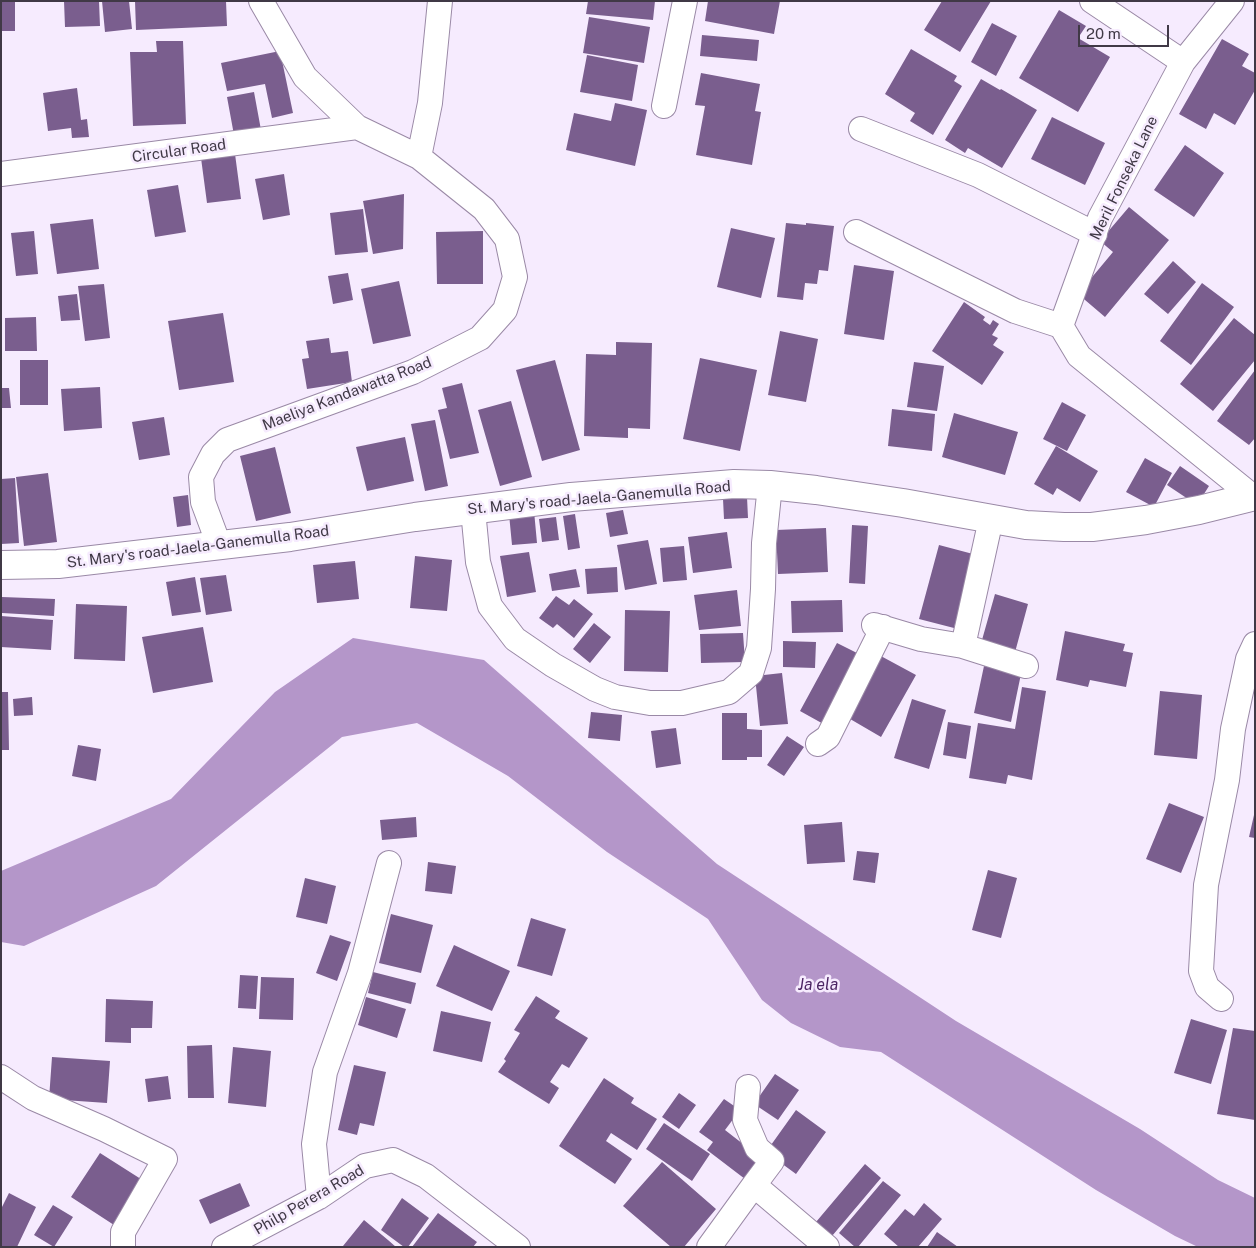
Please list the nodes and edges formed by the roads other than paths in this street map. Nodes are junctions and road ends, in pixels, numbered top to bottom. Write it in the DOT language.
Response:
graph roads {
  1 [pos="260,1"];
  2 [pos="440,1"];
  3 [pos="685,1"];
  4 [pos="1092,1"];
  5 [pos="1232,1"];
  6 [pos="1184,62"];
  7 [pos="664,106"];
  8 [pos="357,127"];
  9 [pos="861,129"];
  10 [pos="419,157"];
  11 [pos="1,174"];
  12 [pos="856,232"];
  13 [pos="1095,234"];
  14 [pos="1061,326"];
  15 [pos="770,484"];
  16 [pos="1253,496"];
  17 [pos="473,510"];
  18 [pos="991,519"];
  19 [pos="219,545"];
  20 [pos="1,565"];
  21 [pos="1255,644"];
  22 [pos="963,646"];
  23 [pos="1026,666"];
  24 [pos="818,744"];
  25 [pos="389,863"];
  26 [pos="1221,999"];
  27 [pos="1,1077"];
  28 [pos="748,1086"];
  29 [pos="754,1185"];
  30 [pos="319,1197"];
  31 [pos="124,1247"];
  32 [pos="224,1247"];
  33 [pos="518,1247"];
  34 [pos="709,1247"];
  35 [pos="827,1247"];
  1 -- 8 [label="street, Maeliya Kandawatta Road"];
  2 -- 10 [label="street"];
  3 -- 7 [label="street"];
  4 -- 6 [label="street"];
  5 -- 6 [label="street, Meril Fonseka Lane"];
  6 -- 13 [label="street, Meril Fonseka Lane"];
  8 -- 10 [label="street, Maeliya Kandawatta Road"];
  8 -- 11 [label="street, Circular Road"];
  9 -- 13 [label="street"];
  10 -- 19 [label="street, Maeliya Kandawatta Road"];
  12 -- 14 [label="street"];
  13 -- 14 [label="street, Meril Fonseka Lane"];
  14 -- 16 [label="street"];
  15 -- 17 [label="main road, St. Mary's road-Jaela-Ganemulla Road"];
  15 -- 17 [label="street"];
  15 -- 18 [label="main road, St. Mary's road-Jaela-Ganemulla Road"];
  16 -- 18 [label="main road, St. Mary's road-Jaela-Ganemulla Road"];
  17 -- 19 [label="main road, St. Mary's road-Jaela-Ganemulla Road"];
  18 -- 22 [label="street"];
  19 -- 20 [label="main road, St. Mary's road-Jaela-Ganemulla Road"];
  21 -- 26 [label="street"];
  22 -- 23 [label="street"];
  22 -- 24 [label="street"];
  25 -- 30 [label="street"];
  27 -- 31 [label="street"];
  28 -- 29 [label="street"];
  29 -- 34 [label="street"];
  29 -- 35 [label="street"];
  30 -- 32 [label="street, Philp Perera Road"];
  30 -- 33 [label="street, Philp Perera Road"];
}
